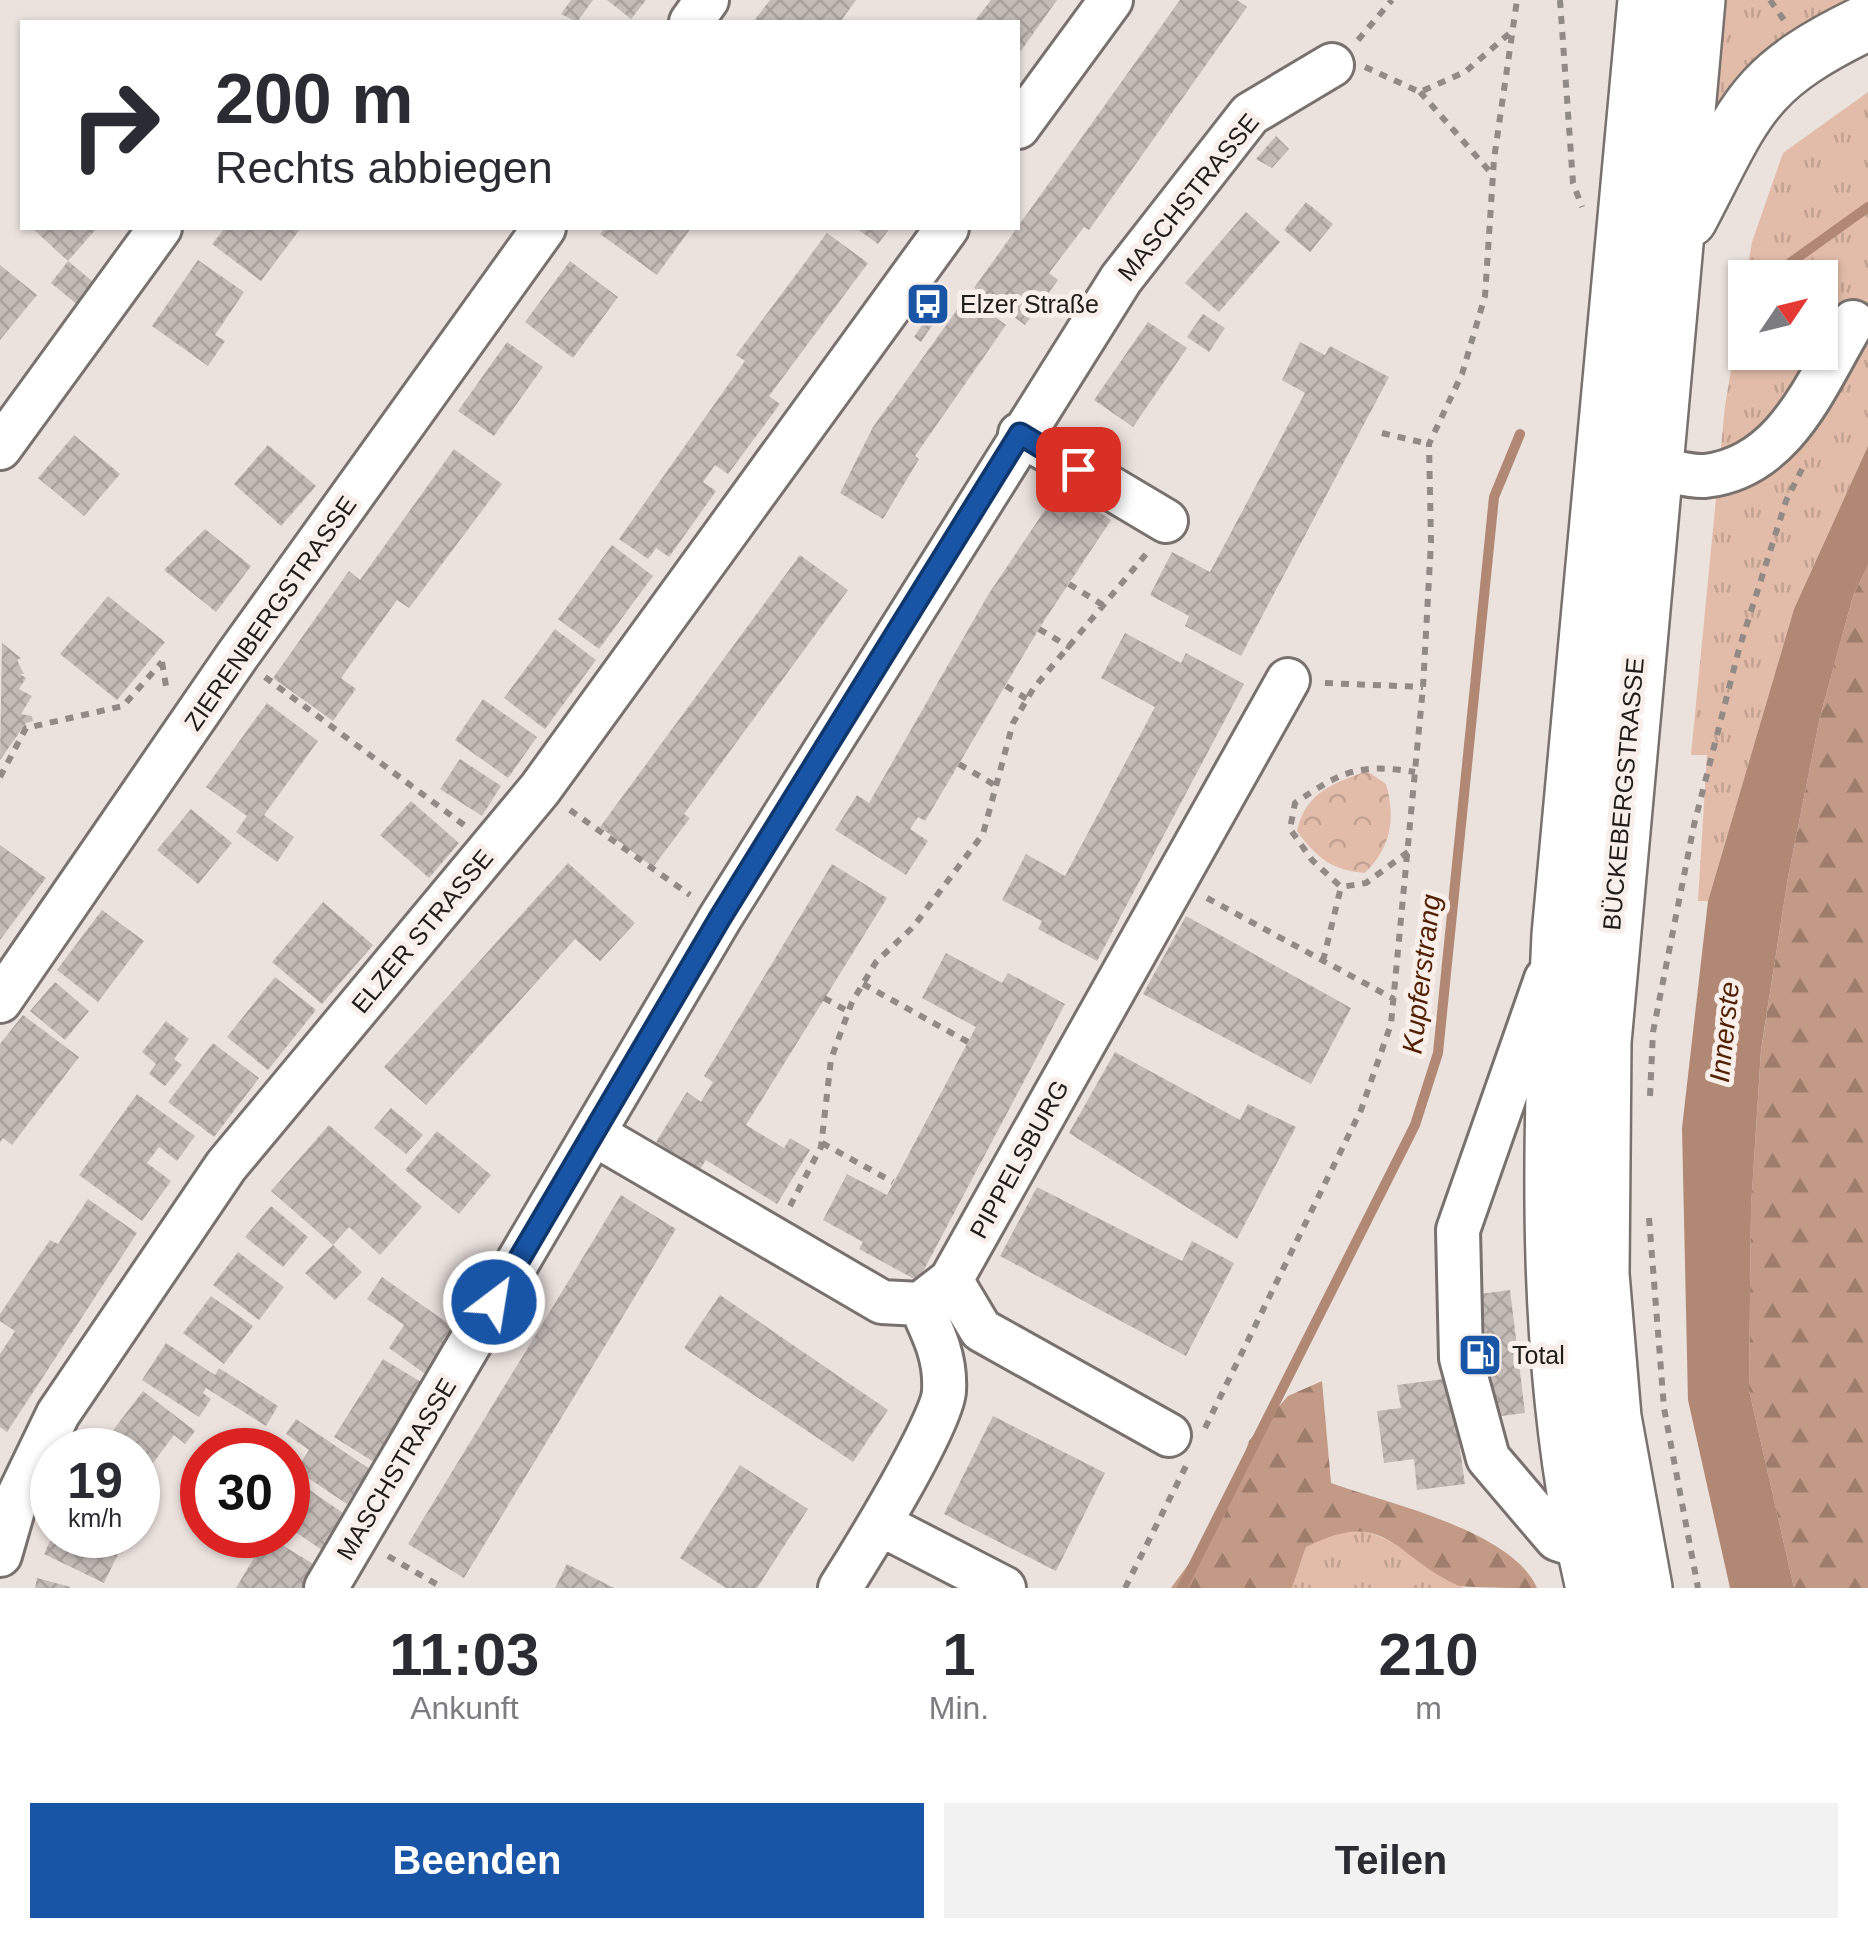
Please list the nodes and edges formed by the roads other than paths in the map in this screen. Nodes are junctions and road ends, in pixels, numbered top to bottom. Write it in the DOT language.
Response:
graph roads {
  1 [pos="1111,0"];
  2 [pos="1646,0"];
  3 [pos="1697,0"];
  4 [pos="1868,22"];
  5 [pos="1336,61"];
  6 [pos="1020,124"];
  7 [pos="159,230"];
  8 [pos="543,230"];
  9 [pos="946,230"];
  10 [pos="1674,248"];
  11 [pos="1854,322"];
  12 [pos="1020,434"];
  13 [pos="0,448"];
  14 [pos="1652,468"];
  15 [pos="1166,521"];
  16 [pos="1288,680"];
  17 [pos="1560,936"];
  18 [pos="0,1001"];
  19 [pos="594,1134"];
  20 [pos="936,1292"];
  21 [pos="1188,1440"];
  22 [pos="880,1524"];
  23 [pos="0,1556"];
  24 [pos="1589,1568"];
  25 [pos="326,1588"];
  26 [pos="840,1588"];
  27 [pos="1004,1588"];
  28 [pos="1644,1588"];
  1 -- 6 [label="street"];
  2 -- 17 [label="highway, BÜCKEBERGSTRASSE"];
  3 -- 10 [label="highway, BÜCKEBERGSTRASSE"];
  4 -- 10 [label="highway"];
  5 -- 12 [label="street, MASCHSTRASSE"];
  7 -- 13 [label="street"];
  8 -- 18 [label="street, ZIERENBERGSTRASSE"];
  9 -- 23 [label="street, ELZER STRASSE"];
  10 -- 14 [label="highway, BÜCKEBERGSTRASSE"];
  11 -- 14 [label="street"];
  12 -- 15 [label="street"];
  12 -- 19 [label="street, MASCHSTRASSE"];
  14 -- 28 [label="highway, BÜCKEBERGSTRASSE"];
  16 -- 20 [label="street, PIPPELSBURG"];
  17 -- 24 [label="highway, BÜCKEBERGSTRASSE"];
  17 -- 24 [label="street"];
  19 -- 20 [label="street"];
  19 -- 25 [label="street, MASCHSTRASSE"];
  20 -- 21 [label="street"];
  20 -- 22 [label="street"];
  22 -- 26 [label="street"];
  22 -- 27 [label="street"];
}
